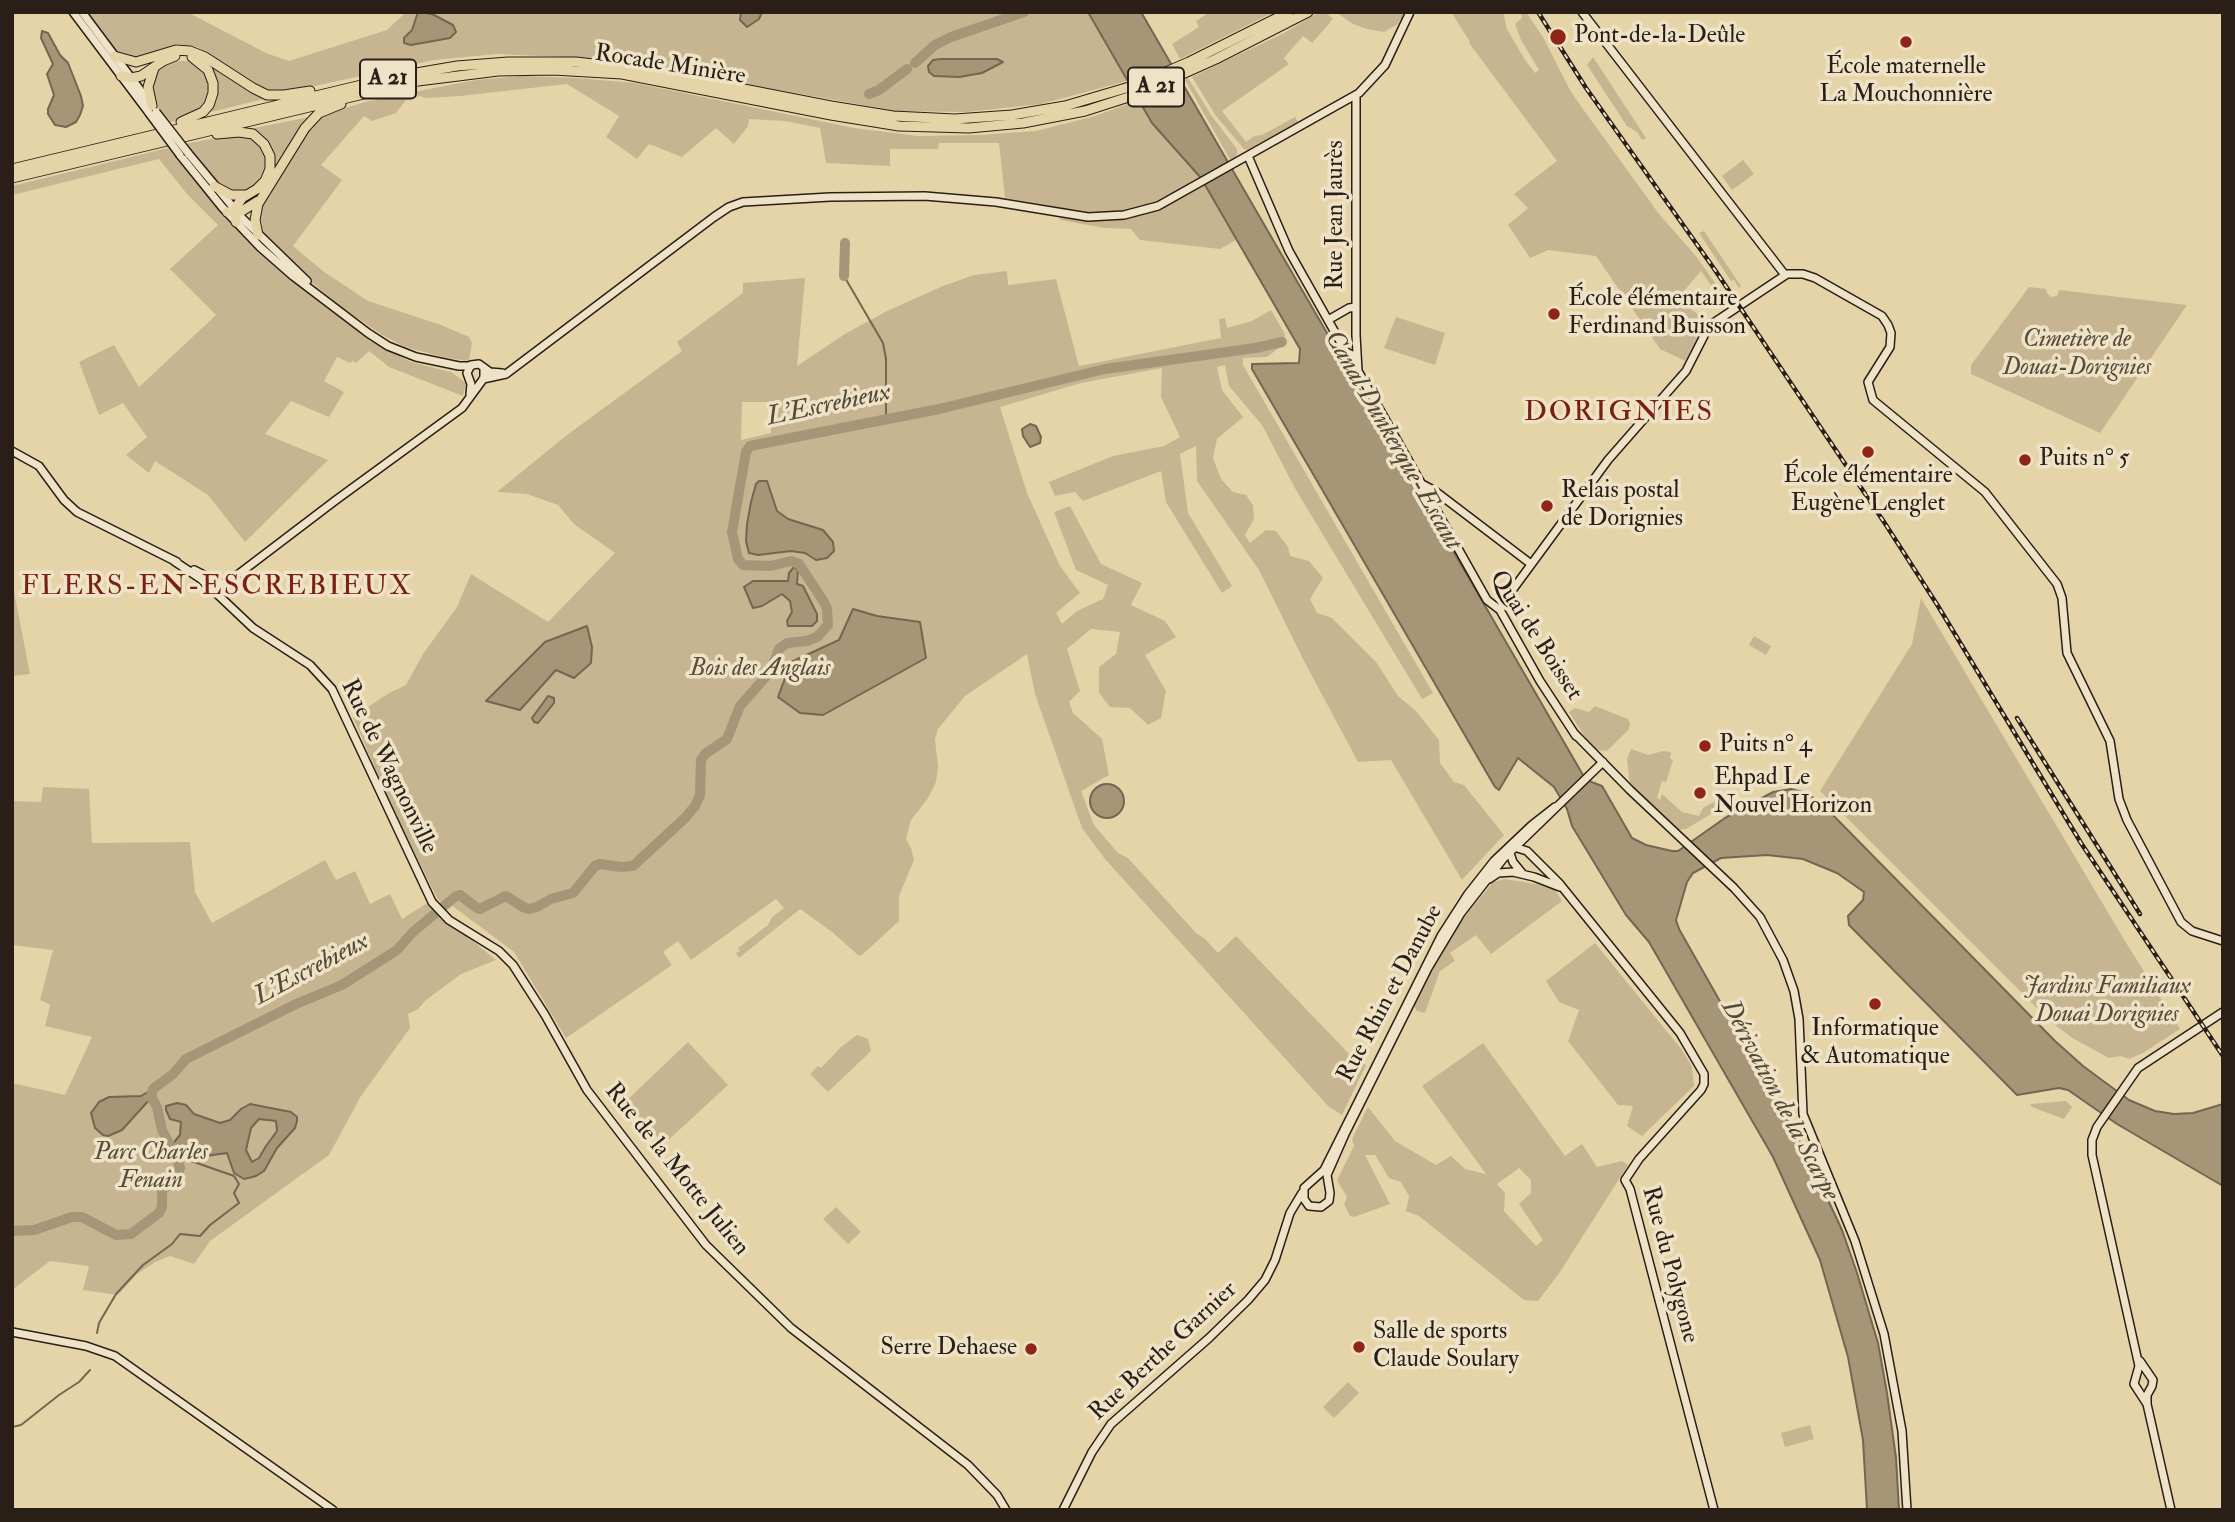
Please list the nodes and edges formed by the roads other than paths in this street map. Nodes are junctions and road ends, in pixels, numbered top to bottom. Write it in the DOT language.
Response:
graph roads {
  1 [pos="73,12"];
  2 [pos="82,12"];
  3 [pos="1289,12"];
  4 [pos="1308,12"];
  5 [pos="1410,12"];
  6 [pos="1583,12"];
  7 [pos="114,55"];
  8 [pos="1214,55"];
  9 [pos="141,61"];
  10 [pos="154,68"];
  11 [pos="127,78"];
  12 [pos="356,86"];
  13 [pos="396,86"];
  14 [pos="1356,95"];
  15 [pos="1092,104"];
  16 [pos="153,111"];
  17 [pos="180,137"];
  18 [pos="136,139"];
  19 [pos="184,154"];
  20 [pos="1245,157"];
  21 [pos="12,169"];
  22 [pos="12,178"];
  23 [pos="214,187"];
  24 [pos="251,193"];
  25 [pos="261,198"];
  26 [pos="234,214"];
  27 [pos="258,235"];
  28 [pos="1785,275"];
  29 [pos="330,303"];
  30 [pos="1356,307"];
  31 [pos="1328,320"];
  32 [pos="1356,335"];
  33 [pos="1356,357"];
  34 [pos="434,362"];
  35 [pos="471,366"];
  36 [pos="484,368"];
  37 [pos="513,368"];
  38 [pos="469,378"];
  39 [pos="482,380"];
  40 [pos="466,404"];
  41 [pos="12,451"];
  42 [pos="1422,484"];
  43 [pos="1531,564"];
  44 [pos="218,587"];
  45 [pos="1500,610"];
  46 [pos="1602,764"];
  47 [pos="1557,805"];
  48 [pos="1531,832"];
  49 [pos="1511,848"];
  50 [pos="1534,855"];
  51 [pos="1523,874"];
  52 [pos="1566,892"];
  53 [pos="1469,900"];
  54 [pos="438,909"];
  55 [pos="2223,941"];
  56 [pos="2223,1012"];
  57 [pos="1310,1183"];
  58 [pos="1327,1186"];
  59 [pos="1304,1190"];
  60 [pos="1308,1205"];
  61 [pos="1287,1222"];
  62 [pos="12,1335"];
  63 [pos="2143,1373"];
  64 [pos="2144,1391"];
  65 [pos="333,1510"];
  66 [pos="1006,1510"];
  67 [pos="1063,1510"];
  68 [pos="1713,1510"];
  69 [pos="1908,1510"];
  70 [pos="2169,1510"];
  1 -- 11 [label="street"];
  2 -- 7 [label="street"];
  3 -- 8 [label="highway, Rocade Minière / A 21"];
  4 -- 8 [label="highway, Rocade Minière / A 21"];
  5 -- 14 [label="street"];
  6 -- 28 [label="street"];
  7 -- 9 [label="highway"];
  7 -- 11 [label="street"];
  8 -- 15 [label="highway, Rocade Minière / A 21"];
  9 -- 11 [label="highway"];
  9 -- 12 [label="highway"];
  10 -- 11 [label="highway"];
  10 -- 16 [label="highway"];
  10 -- 18 [label="highway"];
  11 -- 16 [label="street"];
  12 -- 15 [label="highway, Rocade Minière / A 21"];
  12 -- 18 [label="highway, Rocade Minière / A 21"];
  13 -- 15 [label="highway, Rocade Minière / A 21"];
  13 -- 17 [label="highway, Rocade Minière / A 21"];
  13 -- 25 [label="highway"];
  14 -- 20 [label="street"];
  14 -- 30 [label="street, Rue Jean Jaurès"];
  16 -- 19 [label="street, bridge"];
  17 -- 22 [label="highway, Rocade Minière / A 21"];
  17 -- 24 [label="highway"];
  18 -- 21 [label="highway, Rocade Minière / A 21"];
  19 -- 23 [label="street"];
  19 -- 26 [label="street"];
  20 -- 31 [label="street"];
  20 -- 37 [label="street"];
  23 -- 24 [label="highway"];
  23 -- 26 [label="street"];
  24 -- 26 [label="highway"];
  25 -- 26 [label="highway"];
  25 -- 27 [label="highway"];
  26 -- 27 [label="street"];
  26 -- 29 [label="street"];
  27 -- 29 [label="street"];
  28 -- 43 [label="street"];
  28 -- 55 [label="street"];
  29 -- 34 [label="street"];
  30 -- 31 [label="street"];
  30 -- 32 [label="street, Rue Jean Jaurès"];
  31 -- 33 [label="street"];
  32 -- 33 [label="street, Quai de Boisset"];
  33 -- 42 [label="street, Quai de Boisset"];
  34 -- 35 [label="street"];
  34 -- 38 [label="street"];
  35 -- 36 [label="street"];
  35 -- 38 [label="street"];
  36 -- 37 [label="street"];
  36 -- 39 [label="street"];
  37 -- 39 [label="street"];
  38 -- 39 [label="street"];
  38 -- 40 [label="street"];
  39 -- 40 [label="street"];
  40 -- 44 [label="street"];
  41 -- 44 [label="street, Rue de Wagnonville"];
  42 -- 43 [label="street"];
  42 -- 45 [label="street, Quai de Boisset"];
  43 -- 45 [label="street"];
  44 -- 54 [label="street, Rue de Wagnonville"];
  45 -- 46 [label="street, Quai de Boisset"];
  46 -- 47 [label="street"];
  46 -- 69 [label="street, Quai de Boisset"];
  47 -- 48 [label="street, Rue Rhin et Danube"];
  47 -- 49 [label="street, Rue Rhin et Danube"];
  48 -- 49 [label="street, Rue Rhin et Danube"];
  48 -- 50 [label="street"];
  49 -- 50 [label="street, Rue du Polygone"];
  49 -- 51 [label="street"];
  49 -- 53 [label="street, Rue Rhin et Danube"];
  49 -- 57 [label="street, Rue Rhin et Danube"];
  50 -- 52 [label="street, Rue du Polygone"];
  51 -- 52 [label="street, Rue du Polygone"];
  51 -- 53 [label="street, Rue du Polygone"];
  52 -- 68 [label="street, Rue du Polygone"];
  53 -- 58 [label="street, Rue Rhin et Danube"];
  54 -- 66 [label="street, Rue de la Motte Julien"];
  56 -- 63 [label="street"];
  57 -- 58 [label="street"];
  57 -- 59 [label="street"];
  58 -- 60 [label="street"];
  59 -- 60 [label="street"];
  59 -- 61 [label="street, Rue Berthe Garnier"];
  60 -- 61 [label="street"];
  61 -- 67 [label="street, Rue Berthe Garnier"];
  62 -- 65 [label="street"];
  63 -- 64 [label="street"];
  63 -- 64 [label="street"];
  64 -- 70 [label="street"];
}
